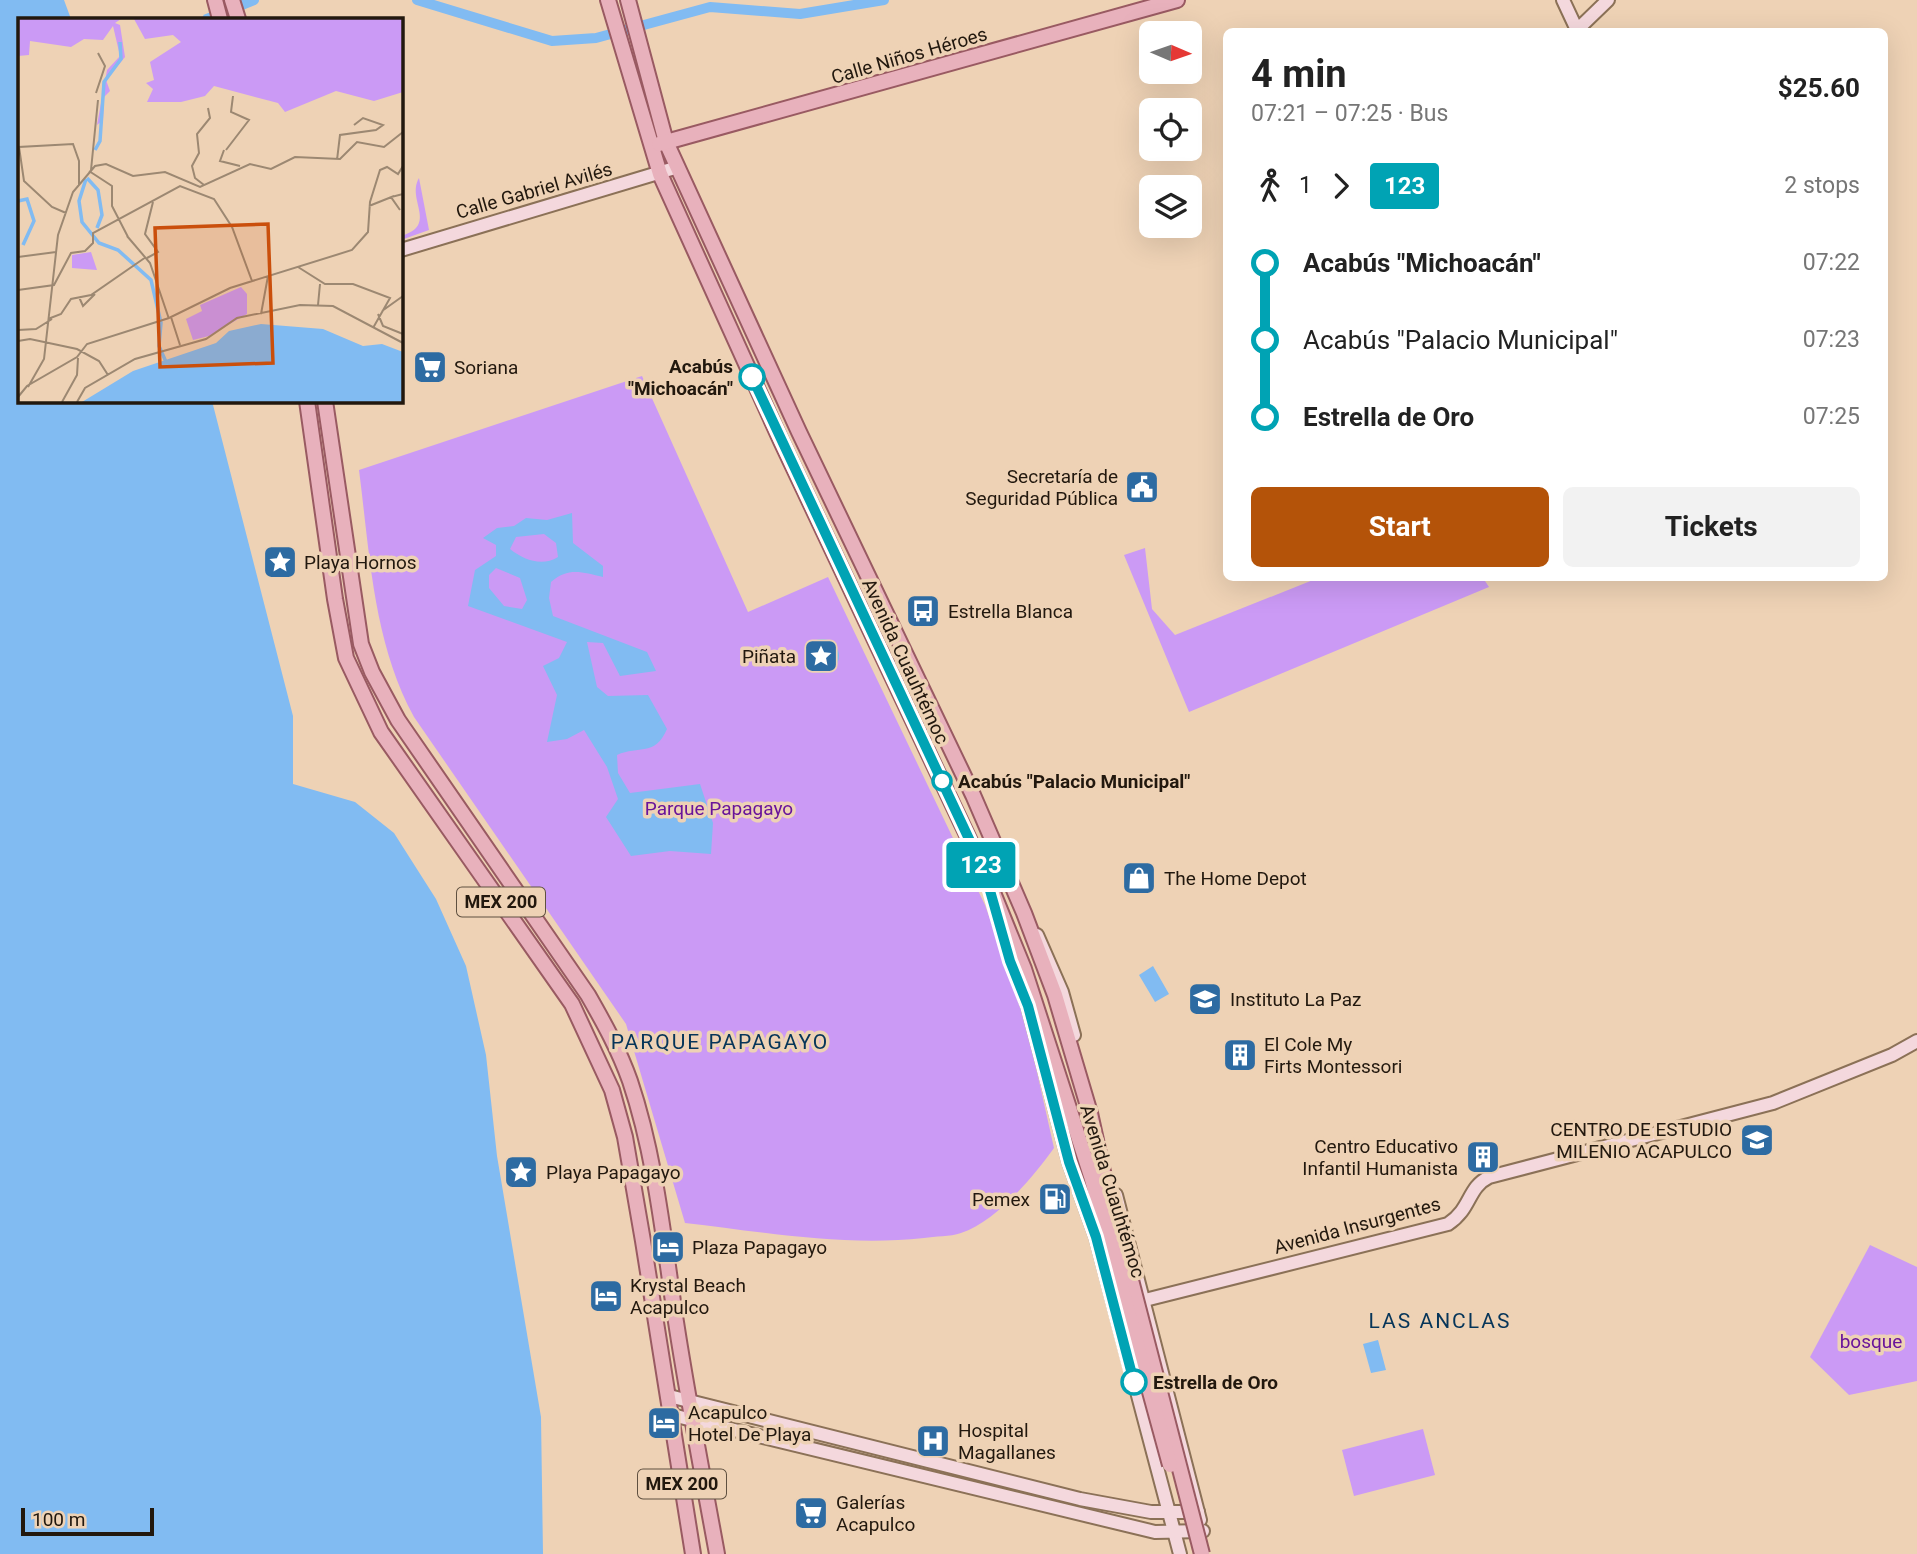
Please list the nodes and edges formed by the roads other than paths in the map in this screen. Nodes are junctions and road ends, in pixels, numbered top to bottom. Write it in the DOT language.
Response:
graph roads {
  1 [pos="215,0"];
  2 [pos="232,0"];
  3 [pos="608,0"];
  4 [pos="628,0"];
  5 [pos="1177,0"];
  6 [pos="1563,0"];
  7 [pos="1601,3"];
  8 [pos="220,18"];
  9 [pos="237,18"];
  10 [pos="1576,28"];
  11 [pos="1579,28"];
  12 [pos="666,142"];
  13 [pos="650,146"];
  14 [pos="678,167"];
  15 [pos="660,174"];
  16 [pos="402,250"];
  17 [pos="307,402"];
  18 [pos="326,402"];
  19 [pos="985,873"];
  20 [pos="1024,913"];
  21 [pos="1917,1041"];
  22 [pos="1097,1174"];
  23 [pos="1145,1300"];
  24 [pos="669,1396"];
  25 [pos="689,1402"];
  26 [pos="672,1415"];
  27 [pos="692,1420"];
  28 [pos="1198,1512"];
  29 [pos="1169,1513"];
  30 [pos="1203,1531"];
  31 [pos="1175,1533"];
  32 [pos="692,1554"];
  33 [pos="717,1554"];
  34 [pos="1180,1554"];
  35 [pos="1193,1554"];
  36 [pos="1202,1554"];
  37 [pos="1208,1554"];
  1 -- 8 [label="main road"];
  2 -- 9 [label="main road"];
  3 -- 13 [label="main road, Avenida Cuauhtémoc"];
  4 -- 12 [label="main road, Avenida Cuauhtémoc"];
  5 -- 12 [label="main road, Calle Niños Héroes"];
  6 -- 10 [label="main road"];
  7 -- 11 [label="main road"];
  12 -- 13 [label="main road, Calle Niños Héroes"];
  12 -- 14 [label="main road, Avenida Cuauhtémoc"];
  13 -- 15 [label="main road, Avenida Cuauhtémoc"];
  14 -- 15 [label="main road, Calle Gabriel Avilés"];
  14 -- 20 [label="main road, Avenida Cuauhtémoc"];
  15 -- 16 [label="main road, Calle Gabriel Avilés"];
  15 -- 19 [label="main road, Avenida Cuauhtémoc"];
  17 -- 24 [label="main road, MEX 200"];
  18 -- 25 [label="main road, MEX 200"];
  19 -- 22 [label="main road, Avenida Cuauhtémoc"];
  19 -- 29 [label="main road"];
  20 -- 22 [label="main road, Avenida Cuauhtémoc"];
  20 -- 23 [label="main road"];
  21 -- 23 [label="main road, Avenida Insurgentes"];
  22 -- 35 [label="main road, Avenida Cuauhtémoc, bridge"];
  22 -- 36 [label="main road, Avenida Cuauhtémoc, bridge"];
  23 -- 28 [label="main road"];
  24 -- 25 [label="main road"];
  24 -- 26 [label="main road, MEX 200"];
  25 -- 27 [label="main road, MEX 200"];
  25 -- 29 [label="main road"];
  26 -- 27 [label="main road"];
  26 -- 32 [label="main road, MEX 200"];
  27 -- 31 [label="main road"];
  27 -- 33 [label="main road, MEX 200"];
  28 -- 29 [label="main road"];
  28 -- 30 [label="main road"];
  29 -- 31 [label="main road"];
  30 -- 31 [label="main road"];
  30 -- 37 [label="main road"];
  31 -- 34 [label="main road"];
}
